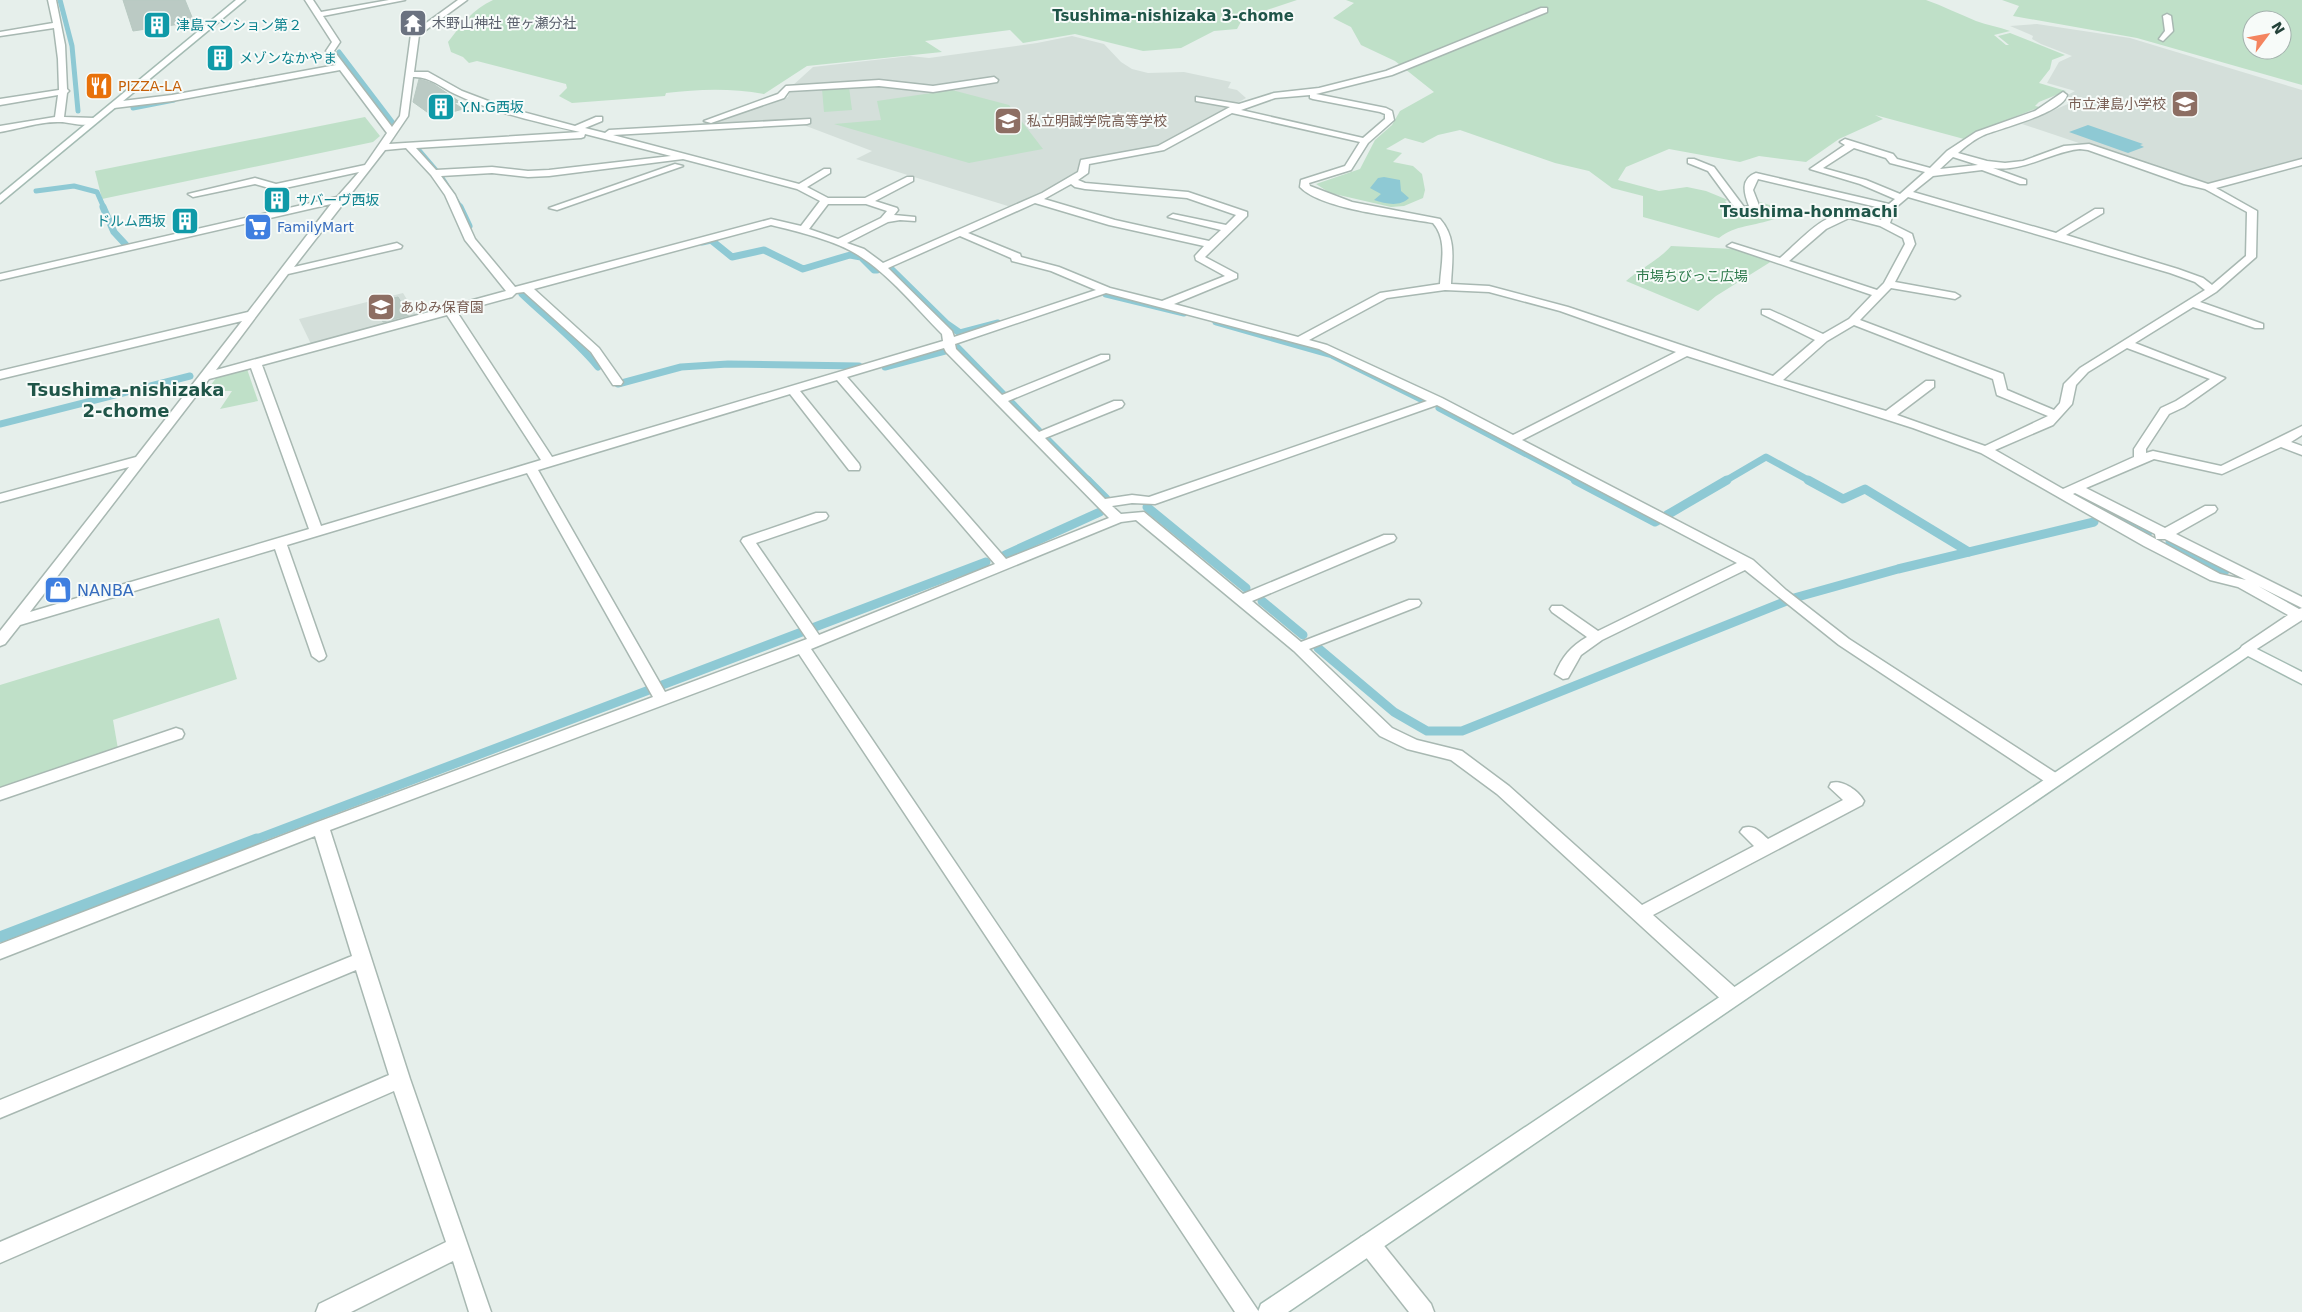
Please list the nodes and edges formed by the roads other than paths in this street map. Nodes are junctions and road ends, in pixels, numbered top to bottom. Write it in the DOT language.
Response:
graph roads {
  1 [pos="52,0"];
  2 [pos="241,0"];
  3 [pos="309,0"];
  4 [pos="401,0"];
  5 [pos="463,0"];
  6 [pos="1544,10"];
  7 [pos="319,15"];
  8 [pos="2167,16"];
  9 [pos="58,25"];
  10 [pos="0,34"];
  11 [pos="2163,39"];
  12 [pos="340,67"];
  13 [pos="410,75"];
  14 [pos="994,80"];
  15 [pos="65,91"];
  16 [pos="2063,95"];
  17 [pos="1199,99"];
  18 [pos="1262,99"];
  19 [pos="0,102"];
  20 [pos="114,105"];
  21 [pos="1234,108"];
  22 [pos="59,119"];
  23 [pos="599,119"];
  24 [pos="94,121"];
  25 [pos="807,121"];
  26 [pos="690,128"];
  27 [pos="0,129"];
  28 [pos="575,129"];
  29 [pos="392,133"];
  30 [pos="592,134"];
  31 [pos="1842,140"];
  32 [pos="1365,141"];
  33 [pos="1853,144"];
  34 [pos="409,146"];
  35 [pos="382,147"];
  36 [pos="1950,153"];
  37 [pos="693,158"];
  38 [pos="1691,161"];
  39 [pos="2302,162"];
  40 [pos="368,167"];
  41 [pos="1986,167"];
  42 [pos="827,171"];
  43 [pos="438,172"];
  44 [pos="1931,172"];
  45 [pos="910,179"];
  46 [pos="1072,179"];
  47 [pos="2023,182"];
  48 [pos="800,187"];
  49 [pos="2208,187"];
  50 [pos="193,194"];
  51 [pos="1904,196"];
  52 [pos="340,199"];
  53 [pos="1033,199"];
  54 [pos="0,200"];
  55 [pos="825,201"];
  56 [pos="867,201"];
  57 [pos="1891,207"];
  58 [pos="554,208"];
  59 [pos="2099,211"];
  60 [pos="1173,217"];
  61 [pos="911,219"];
  62 [pos="885,220"];
  63 [pos="1884,224"];
  64 [pos="1229,229"];
  65 [pos="803,230"];
  66 [pos="960,233"];
  67 [pos="2058,236"];
  68 [pos="838,243"];
  69 [pos="1212,244"];
  70 [pos="397,246"];
  71 [pos="1732,246"];
  72 [pos="1782,262"];
  73 [pos="882,267"];
  74 [pos="284,272"];
  75 [pos="0,277"];
  76 [pos="1889,284"];
  77 [pos="1445,287"];
  78 [pos="526,288"];
  79 [pos="1106,290"];
  80 [pos="2212,290"];
  81 [pos="512,291"];
  82 [pos="1878,294"];
  83 [pos="1955,296"];
  84 [pos="2193,303"];
  85 [pos="1165,304"];
  86 [pos="450,310"];
  87 [pos="1766,312"];
  88 [pos="251,315"];
  89 [pos="1853,320"];
  90 [pos="2259,326"];
  91 [pos="1299,340"];
  92 [pos="1823,340"];
  93 [pos="2125,343"];
  94 [pos="948,344"];
  95 [pos="1687,351"];
  96 [pos="1105,357"];
  97 [pos="254,363"];
  98 [pos="0,375"];
  99 [pos="840,376"];
  100 [pos="203,377"];
  101 [pos="1776,380"];
  102 [pos="617,382"];
  103 [pos="1930,384"];
  104 [pos="793,390"];
  105 [pos="1000,400"];
  106 [pos="1438,401"];
  107 [pos="1118,404"];
  108 [pos="1888,416"];
  109 [pos="2055,416"];
  110 [pos="2302,430"];
  111 [pos="1037,437"];
  112 [pos="1513,440"];
  113 [pos="2281,442"];
  114 [pos="1985,450"];
  115 [pos="2302,452"];
  116 [pos="2140,459"];
  117 [pos="141,460"];
  118 [pos="549,463"];
  119 [pos="854,467"];
  120 [pos="530,468"];
  121 [pos="2077,489"];
  122 [pos="2063,494"];
  123 [pos="0,498"];
  124 [pos="1102,502"];
  125 [pos="2210,509"];
  126 [pos="820,516"];
  127 [pos="1118,519"];
  128 [pos="317,532"];
  129 [pos="2166,533"];
  130 [pos="1388,538"];
  131 [pos="280,543"];
  132 [pos="2149,543"];
  133 [pos="1748,564"];
  134 [pos="1004,566"];
  135 [pos="1242,600"];
  136 [pos="1414,603"];
  137 [pos="1556,609"];
  138 [pos="2301,610"];
  139 [pos="14,622"];
  140 [pos="809,637"];
  141 [pos="1597,637"];
  142 [pos="0,641"];
  143 [pos="1299,648"];
  144 [pos="2247,649"];
  145 [pos="319,656"];
  146 [pos="1563,674"];
  147 [pos="2302,679"];
  148 [pos="657,693"];
  149 [pos="176,734"];
  150 [pos="2053,779"];
  151 [pos="1837,787"];
  152 [pos="0,794"];
  153 [pos="321,827"];
  154 [pos="1748,832"];
  155 [pos="1767,848"];
  156 [pos="1640,914"];
  157 [pos="0,952"];
  158 [pos="363,959"];
  159 [pos="1732,997"];
  160 [pos="400,1079"];
  161 [pos="0,1109"];
  162 [pos="1369,1244"];
  163 [pos="459,1247"];
  164 [pos="0,1253"];
  165 [pos="327,1312"];
  166 [pos="480,1312"];
  167 [pos="1248,1312"];
  168 [pos="1269,1312"];
  169 [pos="1423,1312"];
  1 -- 9 [label="street"];
  2 -- 20 [label="street"];
  3 -- 7 [label="street"];
  4 -- 7 [label="street"];
  5 -- 13 [label="street"];
  6 -- 18 [label="street"];
  7 -- 12 [label="street"];
  8 -- 11 [label="street"];
  9 -- 10 [label="street"];
  9 -- 15 [label="street"];
  12 -- 20 [label="street"];
  12 -- 29 [label="street"];
  13 -- 28 [label="street"];
  13 -- 29 [label="street"];
  14 -- 26 [label="street"];
  15 -- 19 [label="street"];
  15 -- 22 [label="street"];
  16 -- 36 [label="street"];
  17 -- 21 [label="street"];
  18 -- 21 [label="street"];
  18 -- 32 [label="street"];
  20 -- 24 [label="street"];
  21 -- 32 [label="street"];
  21 -- 46 [label="street"];
  22 -- 24 [label="street"];
  22 -- 27 [label="street"];
  23 -- 28 [label="street"];
  24 -- 54 [label="street"];
  25 -- 26 [label="street"];
  26 -- 30 [label="street"];
  28 -- 30 [label="street"];
  29 -- 35 [label="street"];
  30 -- 34 [label="street"];
  30 -- 37 [label="street"];
  31 -- 33 [label="street"];
  32 -- 77 [label="street"];
  33 -- 44 [label="street"];
  33 -- 51 [label="street"];
  34 -- 35 [label="street"];
  34 -- 43 [label="street"];
  35 -- 40 [label="street"];
  36 -- 41 [label="street"];
  36 -- 44 [label="street"];
  37 -- 43 [label="street"];
  37 -- 48 [label="street"];
  37 -- 58 [label="street"];
  38 -- 57 [label="street"];
  39 -- 49 [label="street"];
  40 -- 50 [label="street"];
  40 -- 52 [label="street"];
  41 -- 44 [label="street"];
  41 -- 47 [label="street"];
  41 -- 49 [label="street"];
  42 -- 48 [label="street"];
  43 -- 81 [label="street"];
  44 -- 51 [label="street"];
  45 -- 56 [label="street"];
  46 -- 53 [label="street"];
  46 -- 64 [label="street"];
  48 -- 55 [label="street"];
  49 -- 80 [label="street"];
  51 -- 57 [label="street"];
  51 -- 67 [label="street"];
  52 -- 74 [label="street"];
  52 -- 75 [label="street"];
  53 -- 66 [label="street"];
  53 -- 69 [label="street"];
  55 -- 56 [label="street"];
  55 -- 65 [label="street"];
  56 -- 62 [label="street"];
  57 -- 63 [label="street"];
  59 -- 67 [label="street"];
  60 -- 64 [label="street"];
  61 -- 62 [label="street"];
  62 -- 68 [label="street"];
  63 -- 72 [label="street"];
  63 -- 76 [label="street"];
  64 -- 69 [label="street"];
  65 -- 68 [label="street"];
  65 -- 78 [label="street"];
  66 -- 73 [label="street"];
  66 -- 79 [label="street"];
  67 -- 80 [label="street"];
  68 -- 73 [label="street"];
  69 -- 85 [label="street"];
  70 -- 74 [label="street"];
  71 -- 72 [label="street"];
  72 -- 82 [label="street"];
  73 -- 94 [label="street"];
  74 -- 88 [label="street"];
  76 -- 82 [label="street"];
  76 -- 83 [label="street"];
  77 -- 91 [label="street"];
  77 -- 95 [label="street"];
  78 -- 81 [label="street"];
  78 -- 102 [label="street"];
  79 -- 85 [label="street"];
  79 -- 94 [label="street"];
  80 -- 84 [label="street"];
  81 -- 86 [label="street"];
  82 -- 89 [label="street"];
  84 -- 90 [label="street"];
  84 -- 93 [label="street"];
  85 -- 91 [label="street"];
  86 -- 97 [label="street"];
  86 -- 118 [label="street"];
  87 -- 92 [label="street"];
  88 -- 98 [label="street"];
  88 -- 100 [label="street"];
  89 -- 92 [label="street"];
  89 -- 109 [label="street"];
  91 -- 106 [label="street"];
  92 -- 101 [label="street"];
  93 -- 109 [label="street"];
  93 -- 116 [label="street"];
  94 -- 99 [label="street"];
  94 -- 105 [label="street"];
  95 -- 101 [label="street"];
  95 -- 112 [label="street"];
  96 -- 105 [label="street"];
  97 -- 100 [label="street"];
  97 -- 128 [label="street"];
  99 -- 104 [label="street"];
  99 -- 134 [label="street"];
  100 -- 117 [label="street"];
  101 -- 108 [label="street"];
  103 -- 108 [label="street"];
  104 -- 118 [label="street"];
  104 -- 119 [label="street"];
  105 -- 111 [label="street"];
  106 -- 112 [label="street"];
  106 -- 124 [label="street"];
  107 -- 111 [label="street"];
  108 -- 114 [label="street"];
  109 -- 114 [label="street"];
  110 -- 113 [label="street"];
  111 -- 124 [label="street"];
  112 -- 133 [label="street"];
  113 -- 115 [label="street"];
  113 -- 116 [label="street"];
  114 -- 122 [label="street"];
  116 -- 121 [label="street"];
  117 -- 123 [label="street"];
  117 -- 139 [label="street"];
  118 -- 120 [label="street"];
  120 -- 128 [label="street"];
  120 -- 148 [label="street"];
  121 -- 122 [label="street"];
  121 -- 129 [label="street"];
  122 -- 132 [label="street"];
  124 -- 127 [label="street"];
  125 -- 129 [label="street"];
  126 -- 140 [label="street"];
  127 -- 134 [label="street"];
  127 -- 135 [label="street"];
  128 -- 131 [label="street"];
  129 -- 132 [label="street"];
  129 -- 138 [label="street"];
  130 -- 135 [label="street"];
  131 -- 139 [label="street"];
  131 -- 145 [label="street"];
  132 -- 138 [label="street"];
  133 -- 141 [label="street"];
  133 -- 150 [label="street"];
  134 -- 140 [label="street"];
  135 -- 143 [label="street"];
  136 -- 143 [label="street"];
  137 -- 141 [label="street"];
  138 -- 144 [label="street"];
  139 -- 142 [label="street"];
  140 -- 148 [label="street"];
  140 -- 167 [label="street"];
  141 -- 146 [label="street"];
  143 -- 156 [label="street"];
  144 -- 147 [label="street"];
  144 -- 150 [label="street"];
  148 -- 153 [label="street"];
  149 -- 152 [label="street"];
  150 -- 159 [label="street"];
  151 -- 155 [label="street"];
  153 -- 157 [label="street"];
  153 -- 158 [label="street"];
  154 -- 155 [label="street"];
  155 -- 156 [label="street"];
  156 -- 159 [label="street"];
  158 -- 160 [label="street"];
  158 -- 161 [label="street"];
  159 -- 162 [label="street"];
  160 -- 163 [label="street"];
  160 -- 164 [label="street"];
  162 -- 168 [label="street"];
  162 -- 169 [label="street"];
  163 -- 165 [label="street"];
  163 -- 166 [label="street"];
}
